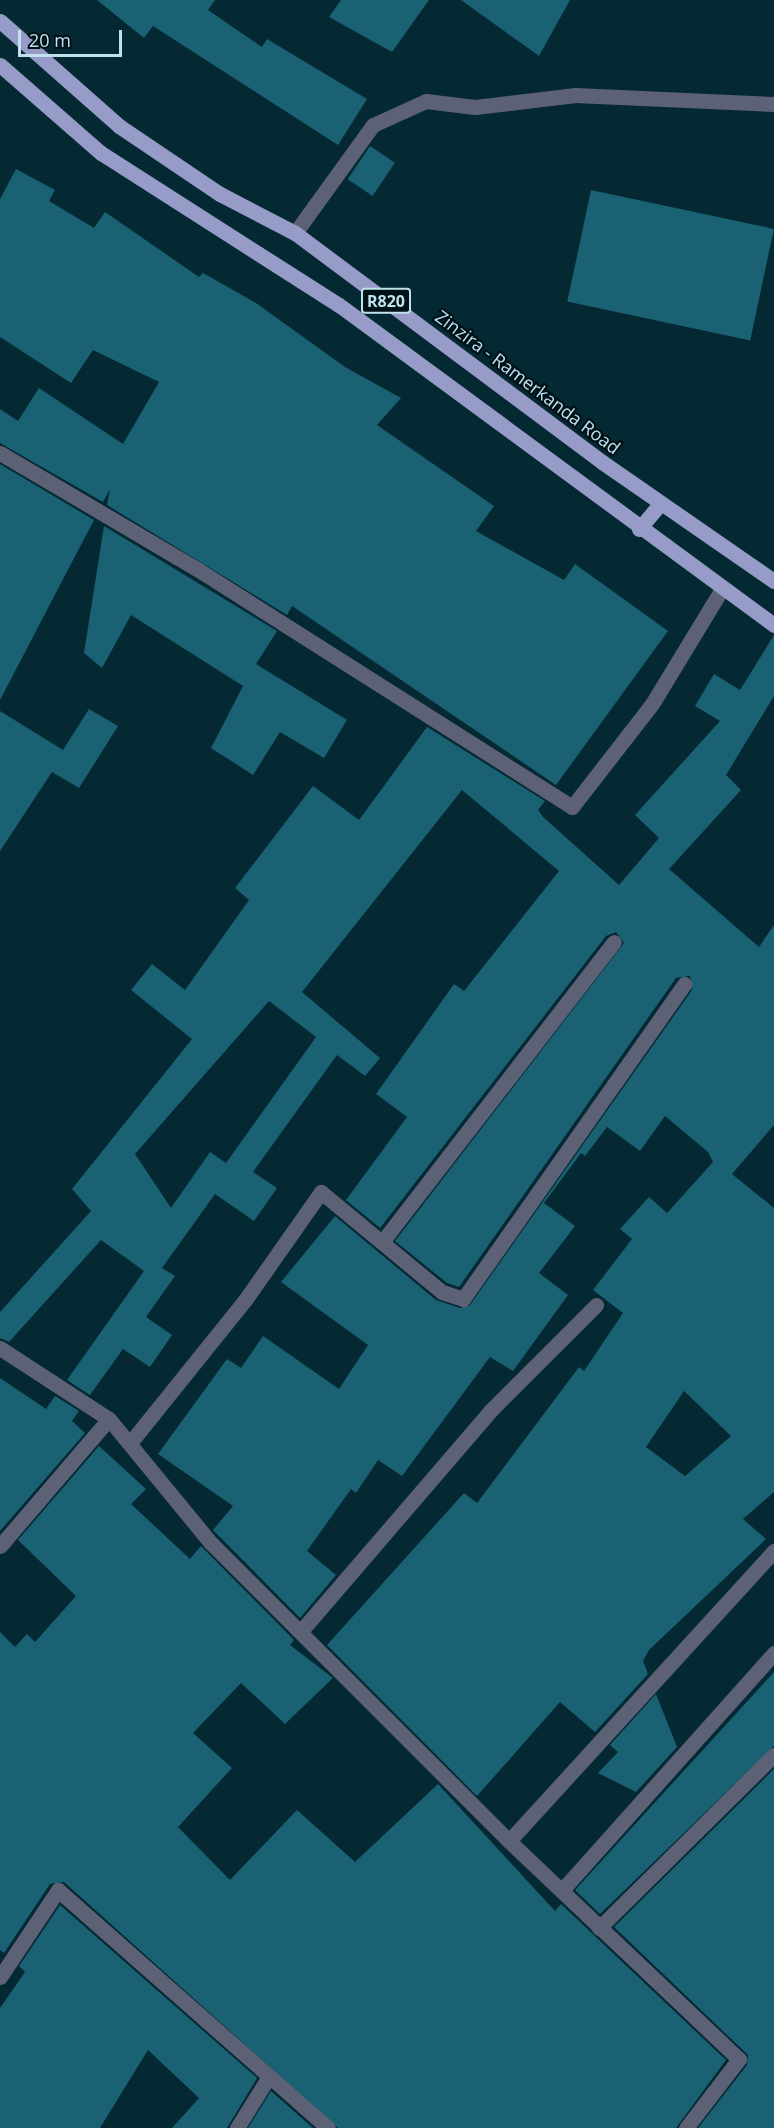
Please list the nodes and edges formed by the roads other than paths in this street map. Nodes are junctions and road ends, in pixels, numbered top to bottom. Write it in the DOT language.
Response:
graph roads {
  1 [pos="0,21"];
  2 [pos="0,65"];
  3 [pos="774,104"];
  4 [pos="295,233"];
  5 [pos="0,453"];
  6 [pos="660,504"];
  7 [pos="639,529"];
  8 [pos="774,582"];
  9 [pos="722,590"];
  10 [pos="774,626"];
  11 [pos="614,942"];
  12 [pos="684,984"];
  13 [pos="382,1242"];
  14 [pos="596,1305"];
  15 [pos="0,1348"];
  16 [pos="109,1419"];
  17 [pos="130,1443"];
  18 [pos="0,1546"];
  19 [pos="774,1551"];
  20 [pos="301,1631"];
  21 [pos="774,1653"];
  22 [pos="774,1755"];
  23 [pos="509,1841"];
  24 [pos="563,1888"];
  25 [pos="599,1928"];
  26 [pos="0,1977"];
  27 [pos="268,2078"];
  28 [pos="237,2128"];
  29 [pos="328,2128"];
  30 [pos="686,2128"];
  1 -- 4 [label="main road, Zinzira - Ramerkanda Road / R820"];
  2 -- 7 [label="main road, R820"];
  3 -- 4 [label="street"];
  4 -- 6 [label="main road, Zinzira - Ramerkanda Road / R820"];
  5 -- 9 [label="street"];
  6 -- 7 [label="main road"];
  6 -- 8 [label="main road, Zinzira - Ramerkanda Road / R820"];
  7 -- 9 [label="main road, R820"];
  9 -- 10 [label="main road, R820"];
  11 -- 13 [label="street"];
  12 -- 13 [label="street"];
  13 -- 17 [label="street"];
  14 -- 20 [label="street"];
  15 -- 16 [label="street"];
  16 -- 17 [label="street"];
  16 -- 18 [label="street"];
  17 -- 20 [label="street"];
  19 -- 23 [label="street"];
  20 -- 23 [label="street"];
  21 -- 24 [label="street"];
  22 -- 25 [label="street"];
  23 -- 24 [label="street"];
  24 -- 25 [label="street"];
  25 -- 30 [label="street"];
  26 -- 27 [label="street"];
  27 -- 28 [label="street"];
  27 -- 29 [label="street"];
}
